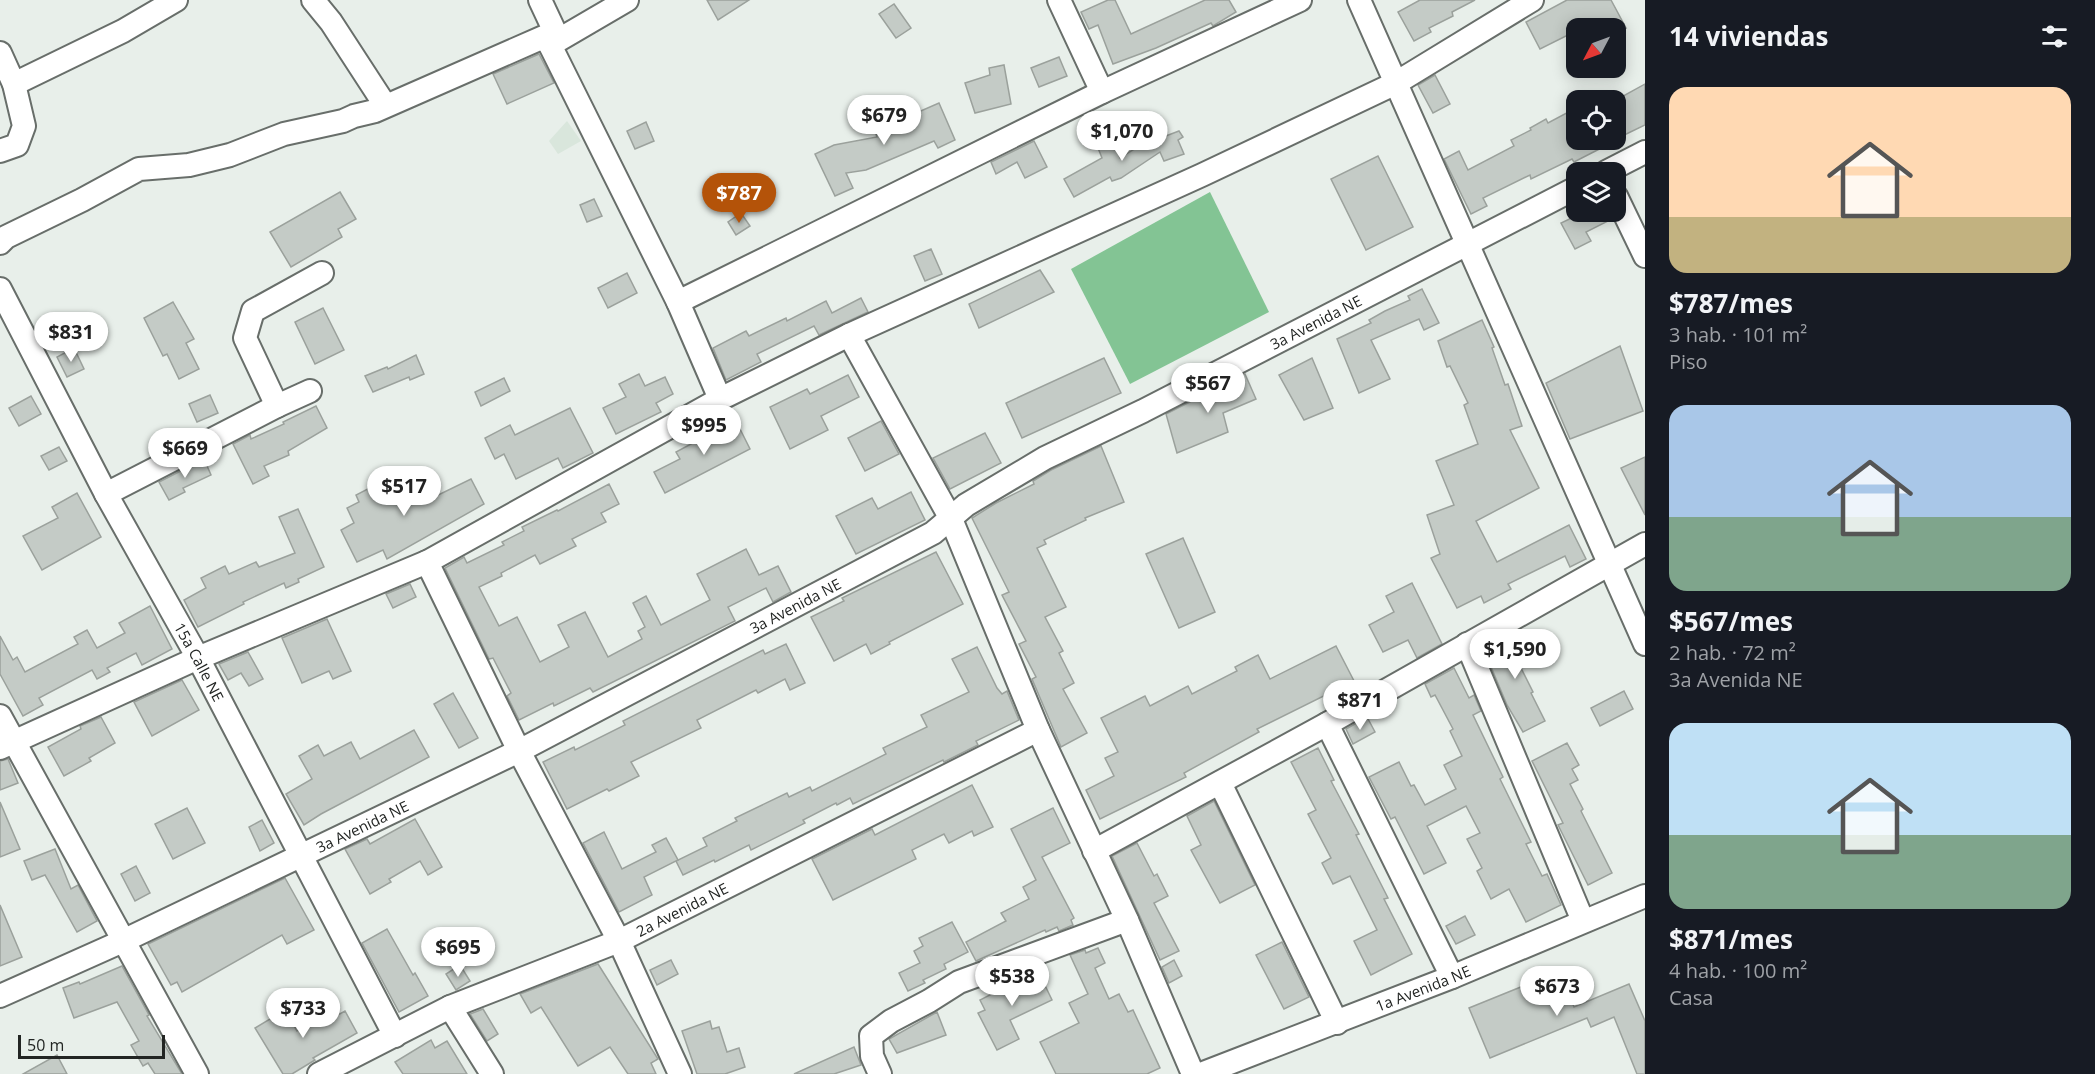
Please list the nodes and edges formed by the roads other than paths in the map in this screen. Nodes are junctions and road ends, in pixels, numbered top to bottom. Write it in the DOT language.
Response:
graph roads {
  1 [pos="176,0"];
  2 [pos="314,0"];
  3 [pos="540,0"];
  4 [pos="627,0"];
  5 [pos="1059,0"];
  6 [pos="1300,0"];
  7 [pos="1359,0"];
  8 [pos="1532,0"];
  9 [pos="553,38"];
  10 [pos="0,53"];
  11 [pos="1396,83"];
  12 [pos="14,84"];
  13 [pos="1102,92"];
  14 [pos="385,105"];
  15 [pos="0,151"];
  16 [pos="1645,152"];
  17 [pos="1626,162"];
  18 [pos="1566,193"];
  19 [pos="1626,217"];
  20 [pos="0,243"];
  21 [pos="1467,245"];
  22 [pos="1645,256"];
  23 [pos="322,273"];
  24 [pos="0,289"];
  25 [pos="678,302"];
  26 [pos="849,335"];
  27 [pos="310,391"];
  28 [pos="720,399"];
  29 [pos="277,406"];
  30 [pos="106,494"];
  31 [pos="951,519"];
  32 [pos="1645,544"];
  33 [pos="427,562"];
  34 [pos="1609,565"];
  35 [pos="1645,644"];
  36 [pos="1467,645"];
  37 [pos="198,658"];
  38 [pos="0,716"];
  39 [pos="1327,724"];
  40 [pos="1038,730"];
  41 [pos="7,745"];
  42 [pos="519,751"];
  43 [pos="1220,783"];
  44 [pos="1094,851"];
  45 [pos="301,855"];
  46 [pos="1645,896"];
  47 [pos="1126,920"];
  48 [pos="1582,921"];
  49 [pos="123,941"];
  50 [pos="619,941"];
  51 [pos="1452,977"];
  52 [pos="0,996"];
  53 [pos="450,1007"];
  54 [pos="1337,1023"];
  55 [pos="395,1036"];
  56 [pos="358,1066"];
  57 [pos="197,1074"];
  58 [pos="319,1074"];
  59 [pos="492,1074"];
  60 [pos="680,1074"];
  61 [pos="880,1074"];
  62 [pos="1193,1074"];
  63 [pos="1201,1074"];
  1 -- 12 [label="street"];
  2 -- 14 [label="street"];
  3 -- 9 [label="street"];
  4 -- 9 [label="street"];
  5 -- 13 [label="street"];
  6 -- 13 [label="street"];
  7 -- 11 [label="street"];
  8 -- 11 [label="street"];
  9 -- 14 [label="street"];
  9 -- 25 [label="street"];
  10 -- 12 [label="street"];
  11 -- 21 [label="street"];
  11 -- 26 [label="street"];
  12 -- 15 [label="street"];
  13 -- 25 [label="street"];
  14 -- 20 [label="street"];
  16 -- 17 [label="street"];
  18 -- 21 [label="street, 3a Avenida NE"];
  19 -- 22 [label="street"];
  21 -- 31 [label="street, 3a Avenida NE"];
  21 -- 34 [label="street"];
  23 -- 29 [label="street"];
  24 -- 30 [label="street, 15a Calle NE"];
  25 -- 28 [label="street"];
  26 -- 28 [label="street"];
  26 -- 31 [label="street"];
  27 -- 29 [label="street"];
  28 -- 33 [label="street"];
  29 -- 30 [label="street"];
  30 -- 37 [label="street, 15a Calle NE"];
  31 -- 40 [label="street"];
  31 -- 42 [label="street, 3a Avenida NE"];
  32 -- 34 [label="street"];
  33 -- 37 [label="street"];
  33 -- 42 [label="street"];
  34 -- 35 [label="street"];
  34 -- 36 [label="street"];
  36 -- 39 [label="street"];
  36 -- 48 [label="street"];
  37 -- 41 [label="street"];
  37 -- 45 [label="street, 15a Calle NE"];
  38 -- 41 [label="street"];
  39 -- 43 [label="street"];
  39 -- 51 [label="street"];
  40 -- 44 [label="street"];
  40 -- 50 [label="street, 2a Avenida NE"];
  41 -- 49 [label="street"];
  42 -- 45 [label="street, 3a Avenida NE"];
  42 -- 50 [label="street"];
  43 -- 44 [label="street"];
  43 -- 54 [label="street"];
  44 -- 47 [label="street"];
  45 -- 49 [label="street, 3a Avenida NE"];
  45 -- 55 [label="street, 15a Calle NE"];
  46 -- 48 [label="street, 1a Avenida NE"];
  47 -- 61 [label="street"];
  47 -- 62 [label="street"];
  48 -- 51 [label="street, 1a Avenida NE"];
  49 -- 52 [label="street, 3a Avenida NE"];
  49 -- 57 [label="street"];
  50 -- 53 [label="street, 2a Avenida NE"];
  50 -- 60 [label="street"];
  51 -- 54 [label="street, 1a Avenida NE"];
  53 -- 55 [label="street, 2a Avenida NE"];
  53 -- 59 [label="street"];
  54 -- 63 [label="street, 1a Avenida NE"];
  55 -- 56 [label="street, 2a Avenida NE"];
  56 -- 58 [label="street, 2a Avenida NE"];
}
